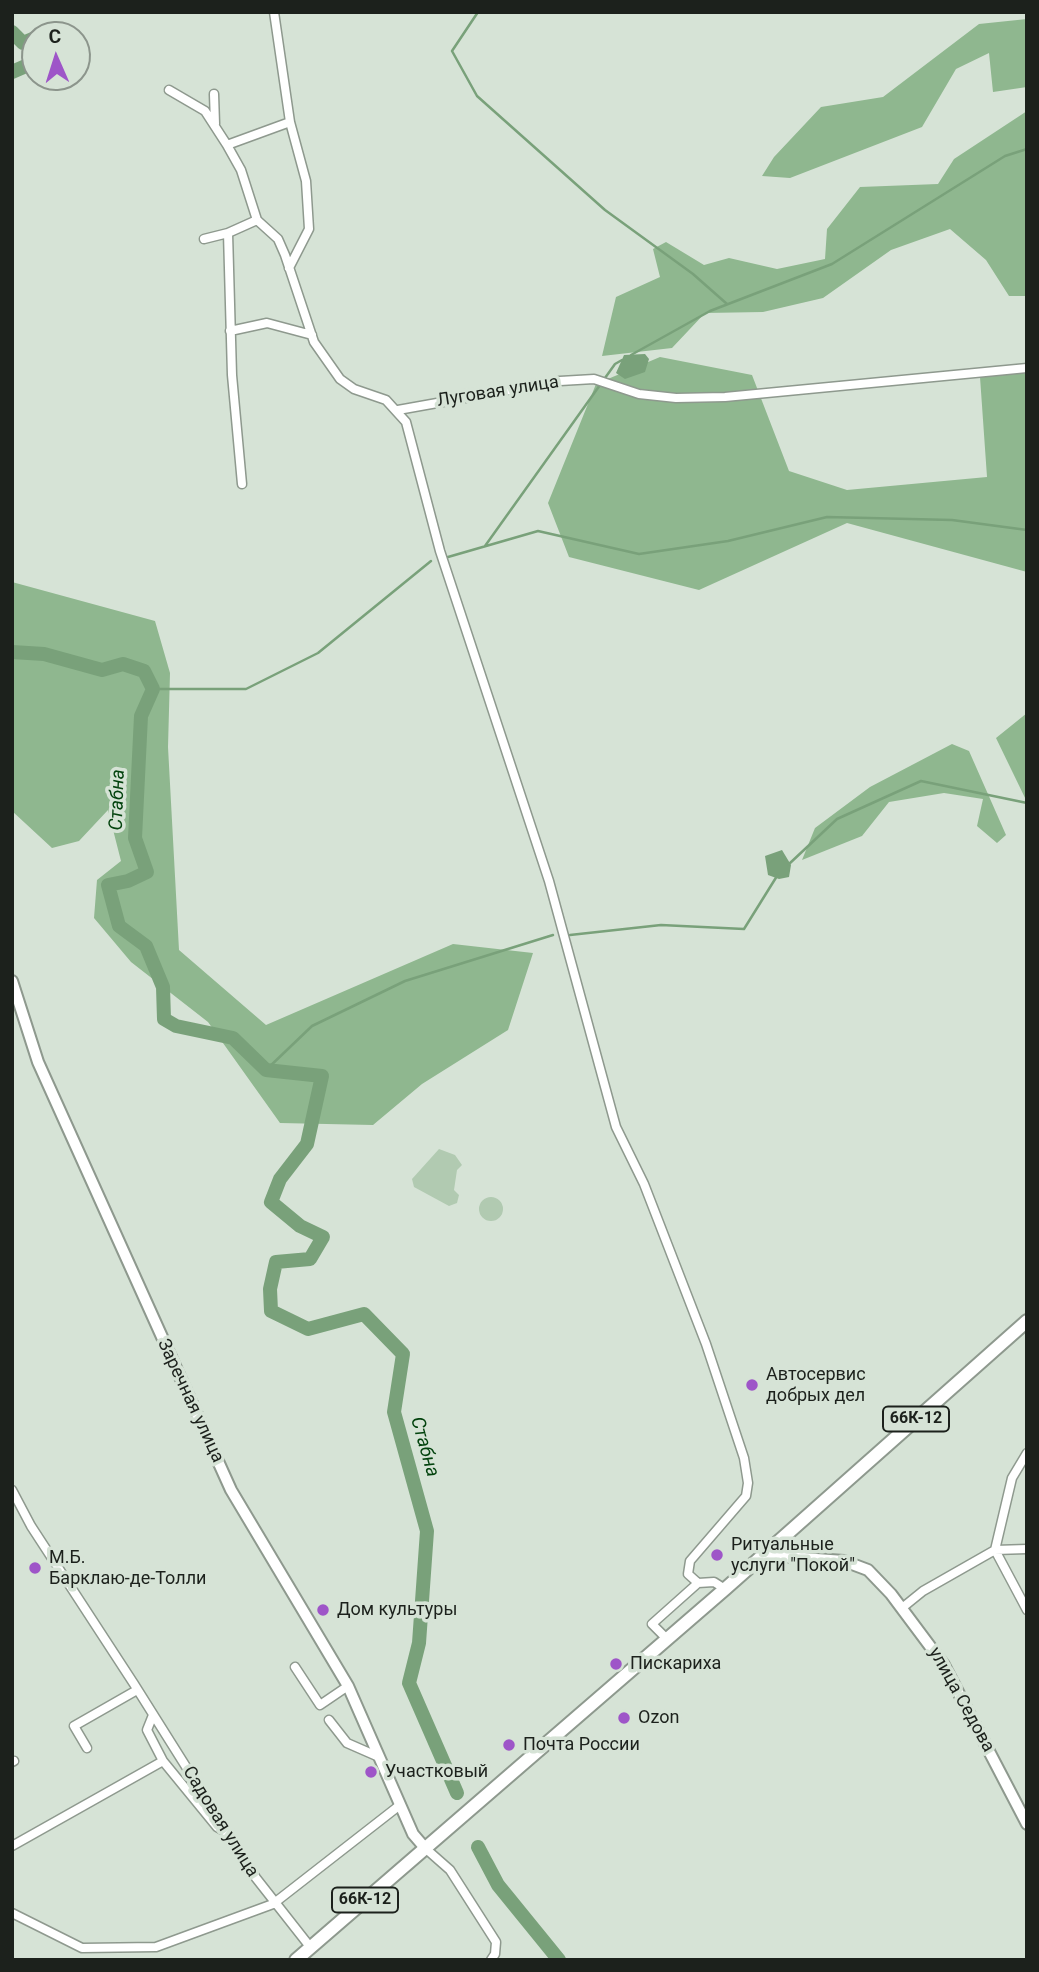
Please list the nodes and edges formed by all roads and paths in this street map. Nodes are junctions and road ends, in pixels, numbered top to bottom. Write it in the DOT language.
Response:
graph roads {
  1 [pos="274,12"];
  2 [pos="169,90"];
  3 [pos="214,94"];
  4 [pos="290,122"];
  5 [pos="215,127"];
  6 [pos="227,145"];
  7 [pos="257,220"];
  8 [pos="228,233"];
  9 [pos="204,239"];
  10 [pos="289,268"];
  11 [pos="230,331"];
  12 [pos="312,335"];
  13 [pos="1027,368"];
  14 [pos="398,410"];
  15 [pos="243,484"];
  16 [pos="12,981"];
  17 [pos="1027,1321"];
  18 [pos="1027,1453"];
  19 [pos="12,1490"];
  20 [pos="1027,1549"];
  21 [pos="995,1550"];
  22 [pos="766,1551"];
  23 [pos="698,1583"];
  24 [pos="724,1589"];
  25 [pos="902,1608"];
  26 [pos="1027,1610"];
  27 [pos="667,1639"];
  28 [pos="295,1667"];
  29 [pos="348,1686"];
  30 [pos="137,1690"];
  31 [pos="153,1715"];
  32 [pos="330,1720"];
  33 [pos="87,1748"];
  34 [pos="379,1757"];
  35 [pos="163,1760"];
  36 [pos="400,1805"];
  37 [pos="1027,1824"];
  38 [pos="227,1833"];
  39 [pos="429,1844"];
  40 [pos="12,1846"];
  41 [pos="273,1904"];
  42 [pos="12,1913"];
  43 [pos="311,1948"];
  44 [pos="296,1960"];
  45 [pos="491,1960"];
  1 -- 4 [label="street"];
  2 -- 5 [label="street"];
  3 -- 5 [label="street"];
  4 -- 6 [label="street"];
  4 -- 10 [label="street"];
  5 -- 6 [label="street"];
  6 -- 7 [label="street"];
  7 -- 8 [label="street"];
  7 -- 10 [label="street"];
  8 -- 9 [label="street"];
  8 -- 11 [label="street"];
  10 -- 12 [label="street"];
  11 -- 12 [label="street"];
  11 -- 15 [label="street"];
  12 -- 14 [label="street"];
  13 -- 14 [label="street, Луговая улица"];
  14 -- 23 [label="street"];
  16 -- 29 [label="street, Заречная улица"];
  17 -- 22 [label="main road, 66К-12"];
  18 -- 21 [label="street"];
  19 -- 30 [label="street, Садовая улица"];
  20 -- 21 [label="street"];
  21 -- 25 [label="street"];
  21 -- 26 [label="street"];
  22 -- 24 [label="main road, 66К-12"];
  22 -- 25 [label="street, улица Седова"];
  23 -- 24 [label="street"];
  23 -- 27 [label="street"];
  24 -- 27 [label="main road, 66К-12"];
  25 -- 37 [label="street, улица Седова"];
  27 -- 39 [label="main road, 66К-12"];
  28 -- 29 [label="street"];
  29 -- 34 [label="street, Заречная улица"];
  30 -- 31 [label="street, Садовая улица"];
  30 -- 33 [label="street"];
  31 -- 35 [label="street"];
  31 -- 38 [label="street, Садовая улица"];
  32 -- 34 [label="street"];
  34 -- 36 [label="street, Заречная улица"];
  35 -- 38 [label="street"];
  35 -- 40 [label="street, Садовая улица"];
  36 -- 39 [label="street, Заречная улица"];
  36 -- 41 [label="street"];
  38 -- 41 [label="street, Садовая улица"];
  39 -- 43 [label="main road, 66К-12"];
  39 -- 45 [label="street"];
  41 -- 42 [label="street"];
  41 -- 43 [label="street, Садовая улица"];
  43 -- 44 [label="main road, 66К-12"];
}
